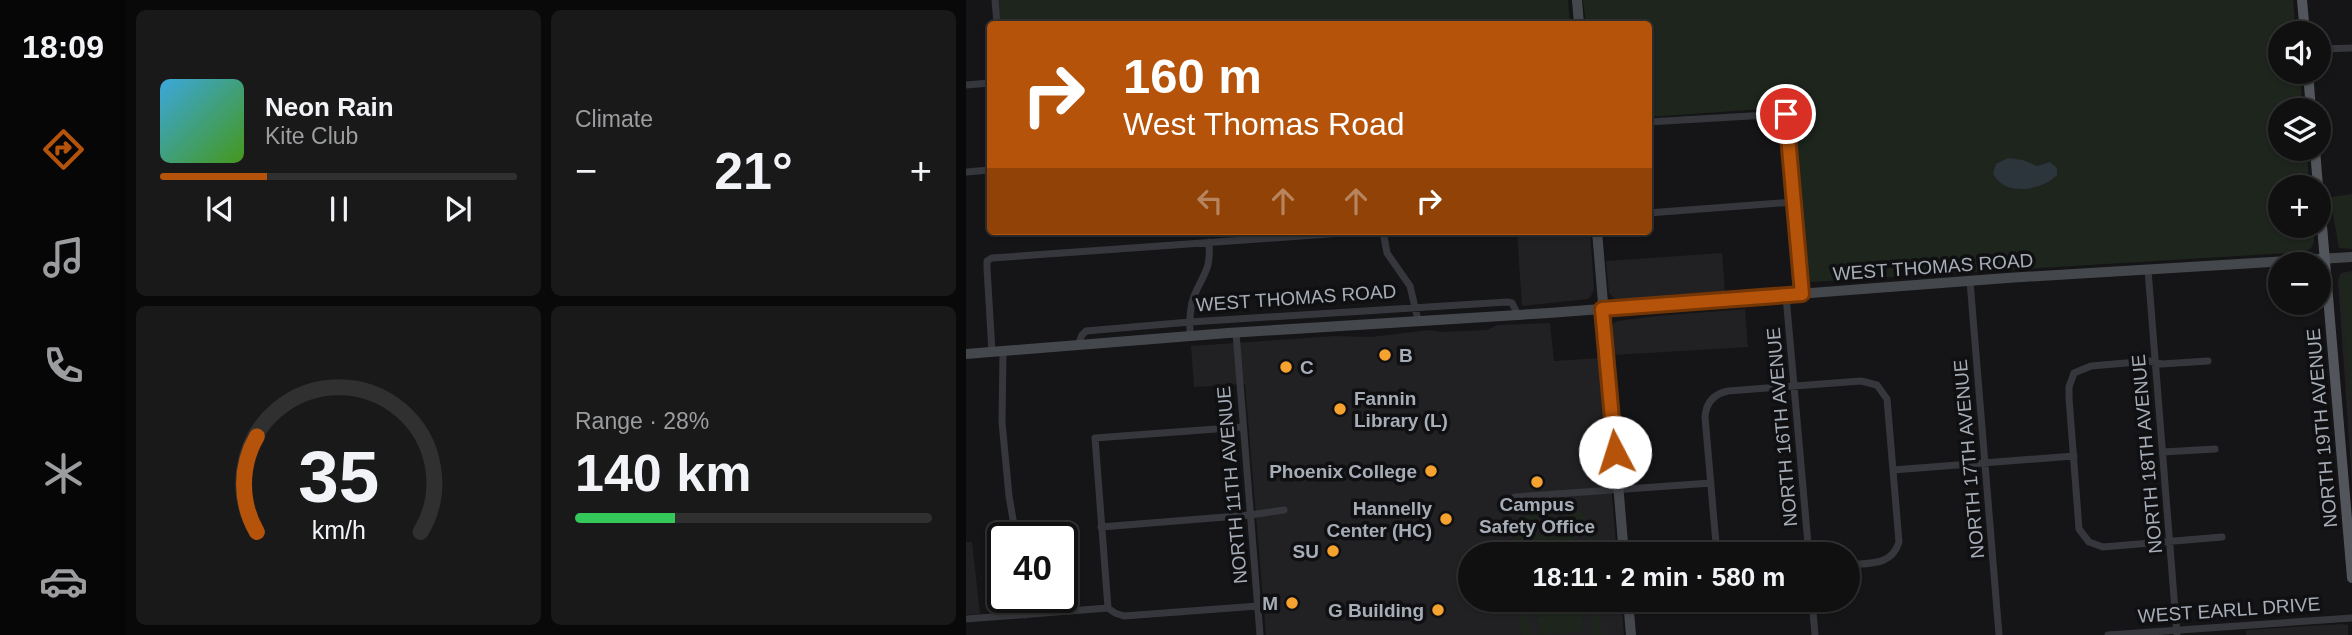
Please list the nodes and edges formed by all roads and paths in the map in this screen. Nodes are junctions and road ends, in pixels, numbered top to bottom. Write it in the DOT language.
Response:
graph roads {
  1 [pos="995,0"];
  2 [pos="1577,0"];
  3 [pos="2302,0"];
  4 [pos="998,21"];
  5 [pos="1579,21"];
  6 [pos="2304,21"];
  7 [pos="2352,48"];
  8 [pos="2331,49"];
  9 [pos="987,83"];
  10 [pos="966,85"];
  11 [pos="1652,122"];
  12 [pos="987,170"];
  13 [pos="966,172"];
  14 [pos="1794,202"];
  15 [pos="1652,213"];
  16 [pos="1312,235"];
  17 [pos="1384,235"];
  18 [pos="1597,235"];
  19 [pos="1209,242"];
  20 [pos="2352,257"];
  21 [pos="2331,259"];
  22 [pos="2268,263"];
  23 [pos="2148,270"];
  24 [pos="1970,281"];
  25 [pos="1802,294"];
  26 [pos="1786,296"];
  27 [pos="1416,308"];
  28 [pos="1602,309"];
  29 [pos="1518,315"];
  30 [pos="2330,315"];
  31 [pos="1418,320"];
  32 [pos="1189,322"];
  33 [pos="1236,333"];
  34 [pos="1190,336"];
  35 [pos="1078,345"];
  36 [pos="1003,351"];
  37 [pos="992,352"];
  38 [pos="966,354"];
  39 [pos="2208,361"];
  40 [pos="2156,362"];
  41 [pos="1794,386"];
  42 [pos="1243,427"];
  43 [pos="2215,449"];
  44 [pos="2163,452"];
  45 [pos="2074,456"];
  46 [pos="1985,464"];
  47 [pos="1893,470"];
  48 [pos="1710,483"];
  49 [pos="1619,490"];
  50 [pos="1515,497"];
  51 [pos="1284,510"];
  52 [pos="1250,515"];
  53 [pos="1013,522"];
  54 [pos="1101,527"];
  55 [pos="2222,537"];
  56 [pos="2170,541"];
  57 [pos="1623,542"];
  58 [pos="1716,542"];
  59 [pos="1808,542"];
  60 [pos="1860,564"];
  61 [pos="2352,578"];
  62 [pos="1258,606"];
  63 [pos="1108,608"];
  64 [pos="1629,612"];
  65 [pos="1813,612"];
  66 [pos="1025,615"];
  67 [pos="2352,618"];
  68 [pos="966,619"];
  69 [pos="2177,633"];
  70 [pos="1260,635"];
  71 [pos="1631,635"];
  72 [pos="1815,635"];
  73 [pos="1999,635"];
  74 [pos="2108,635"];
  1 -- 4 [label="street"];
  2 -- 5 [label="main road"];
  3 -- 6 [label="main road"];
  7 -- 8 [label="street"];
  9 -- 10 [label="street"];
  11 -- 14 [label="street"];
  12 -- 13 [label="street"];
  14 -- 15 [label="street"];
  14 -- 25 [label="street"];
  16 -- 19 [label="street"];
  17 -- 27 [label="street"];
  18 -- 28 [label="main road"];
  19 -- 32 [label="street"];
  19 -- 37 [label="street"];
  20 -- 21 [label="main road, WEST THOMAS ROAD"];
  22 -- 23 [label="main road, WEST THOMAS ROAD"];
  23 -- 24 [label="main road, WEST THOMAS ROAD"];
  23 -- 40 [label="street, NORTH 18TH AVENUE"];
  24 -- 25 [label="main road, WEST THOMAS ROAD"];
  24 -- 46 [label="street, NORTH 17TH AVENUE"];
  25 -- 26 [label="main road, WEST THOMAS ROAD"];
  26 -- 28 [label="main road, WEST THOMAS ROAD"];
  26 -- 41 [label="street, NORTH 16TH AVENUE"];
  27 -- 29 [label="street, WEST THOMAS ROAD"];
  27 -- 31 [label="street"];
  27 -- 32 [label="street, WEST THOMAS ROAD"];
  28 -- 29 [label="main road, WEST THOMAS ROAD"];
  28 -- 49 [label="main road"];
  29 -- 31 [label="main road, WEST THOMAS ROAD"];
  30 -- 61 [label="main road, NORTH 19TH AVENUE"];
  31 -- 33 [label="main road, WEST THOMAS ROAD"];
  32 -- 34 [label="street"];
  32 -- 35 [label="street, WEST THOMAS ROAD"];
  33 -- 34 [label="main road, WEST THOMAS ROAD"];
  33 -- 42 [label="street, NORTH 11TH AVENUE"];
  34 -- 35 [label="main road, WEST THOMAS ROAD"];
  35 -- 36 [label="main road, WEST THOMAS ROAD"];
  36 -- 37 [label="main road, WEST THOMAS ROAD"];
  36 -- 53 [label="street"];
  37 -- 38 [label="main road, WEST THOMAS ROAD"];
  39 -- 40 [label="street"];
  40 -- 44 [label="street, NORTH 18TH AVENUE"];
  40 -- 45 [label="street"];
  41 -- 47 [label="street"];
  41 -- 48 [label="street"];
  41 -- 59 [label="street, NORTH 16TH AVENUE"];
  42 -- 52 [label="street, NORTH 11TH AVENUE"];
  42 -- 54 [label="street"];
  43 -- 44 [label="street"];
  44 -- 56 [label="street, NORTH 18TH AVENUE"];
  45 -- 46 [label="street"];
  45 -- 56 [label="street"];
  46 -- 47 [label="street"];
  46 -- 73 [label="street, NORTH 17TH AVENUE"];
  47 -- 60 [label="street"];
  48 -- 49 [label="street"];
  48 -- 58 [label="street"];
  49 -- 50 [label="street"];
  49 -- 57 [label="main road"];
  51 -- 52 [label="street"];
  52 -- 54 [label="street"];
  52 -- 62 [label="street, NORTH 11TH AVENUE"];
  54 -- 63 [label="street"];
  55 -- 56 [label="street"];
  56 -- 69 [label="street, NORTH 18TH AVENUE"];
  62 -- 63 [label="street"];
  62 -- 70 [label="street, NORTH 11TH AVENUE"];
  63 -- 66 [label="street"];
  64 -- 71 [label="main road"];
  65 -- 72 [label="street"];
  66 -- 68 [label="street"];
  67 -- 69 [label="street, WEST EARLL DRIVE"];
  69 -- 74 [label="street, WEST EARLL DRIVE"];
}
